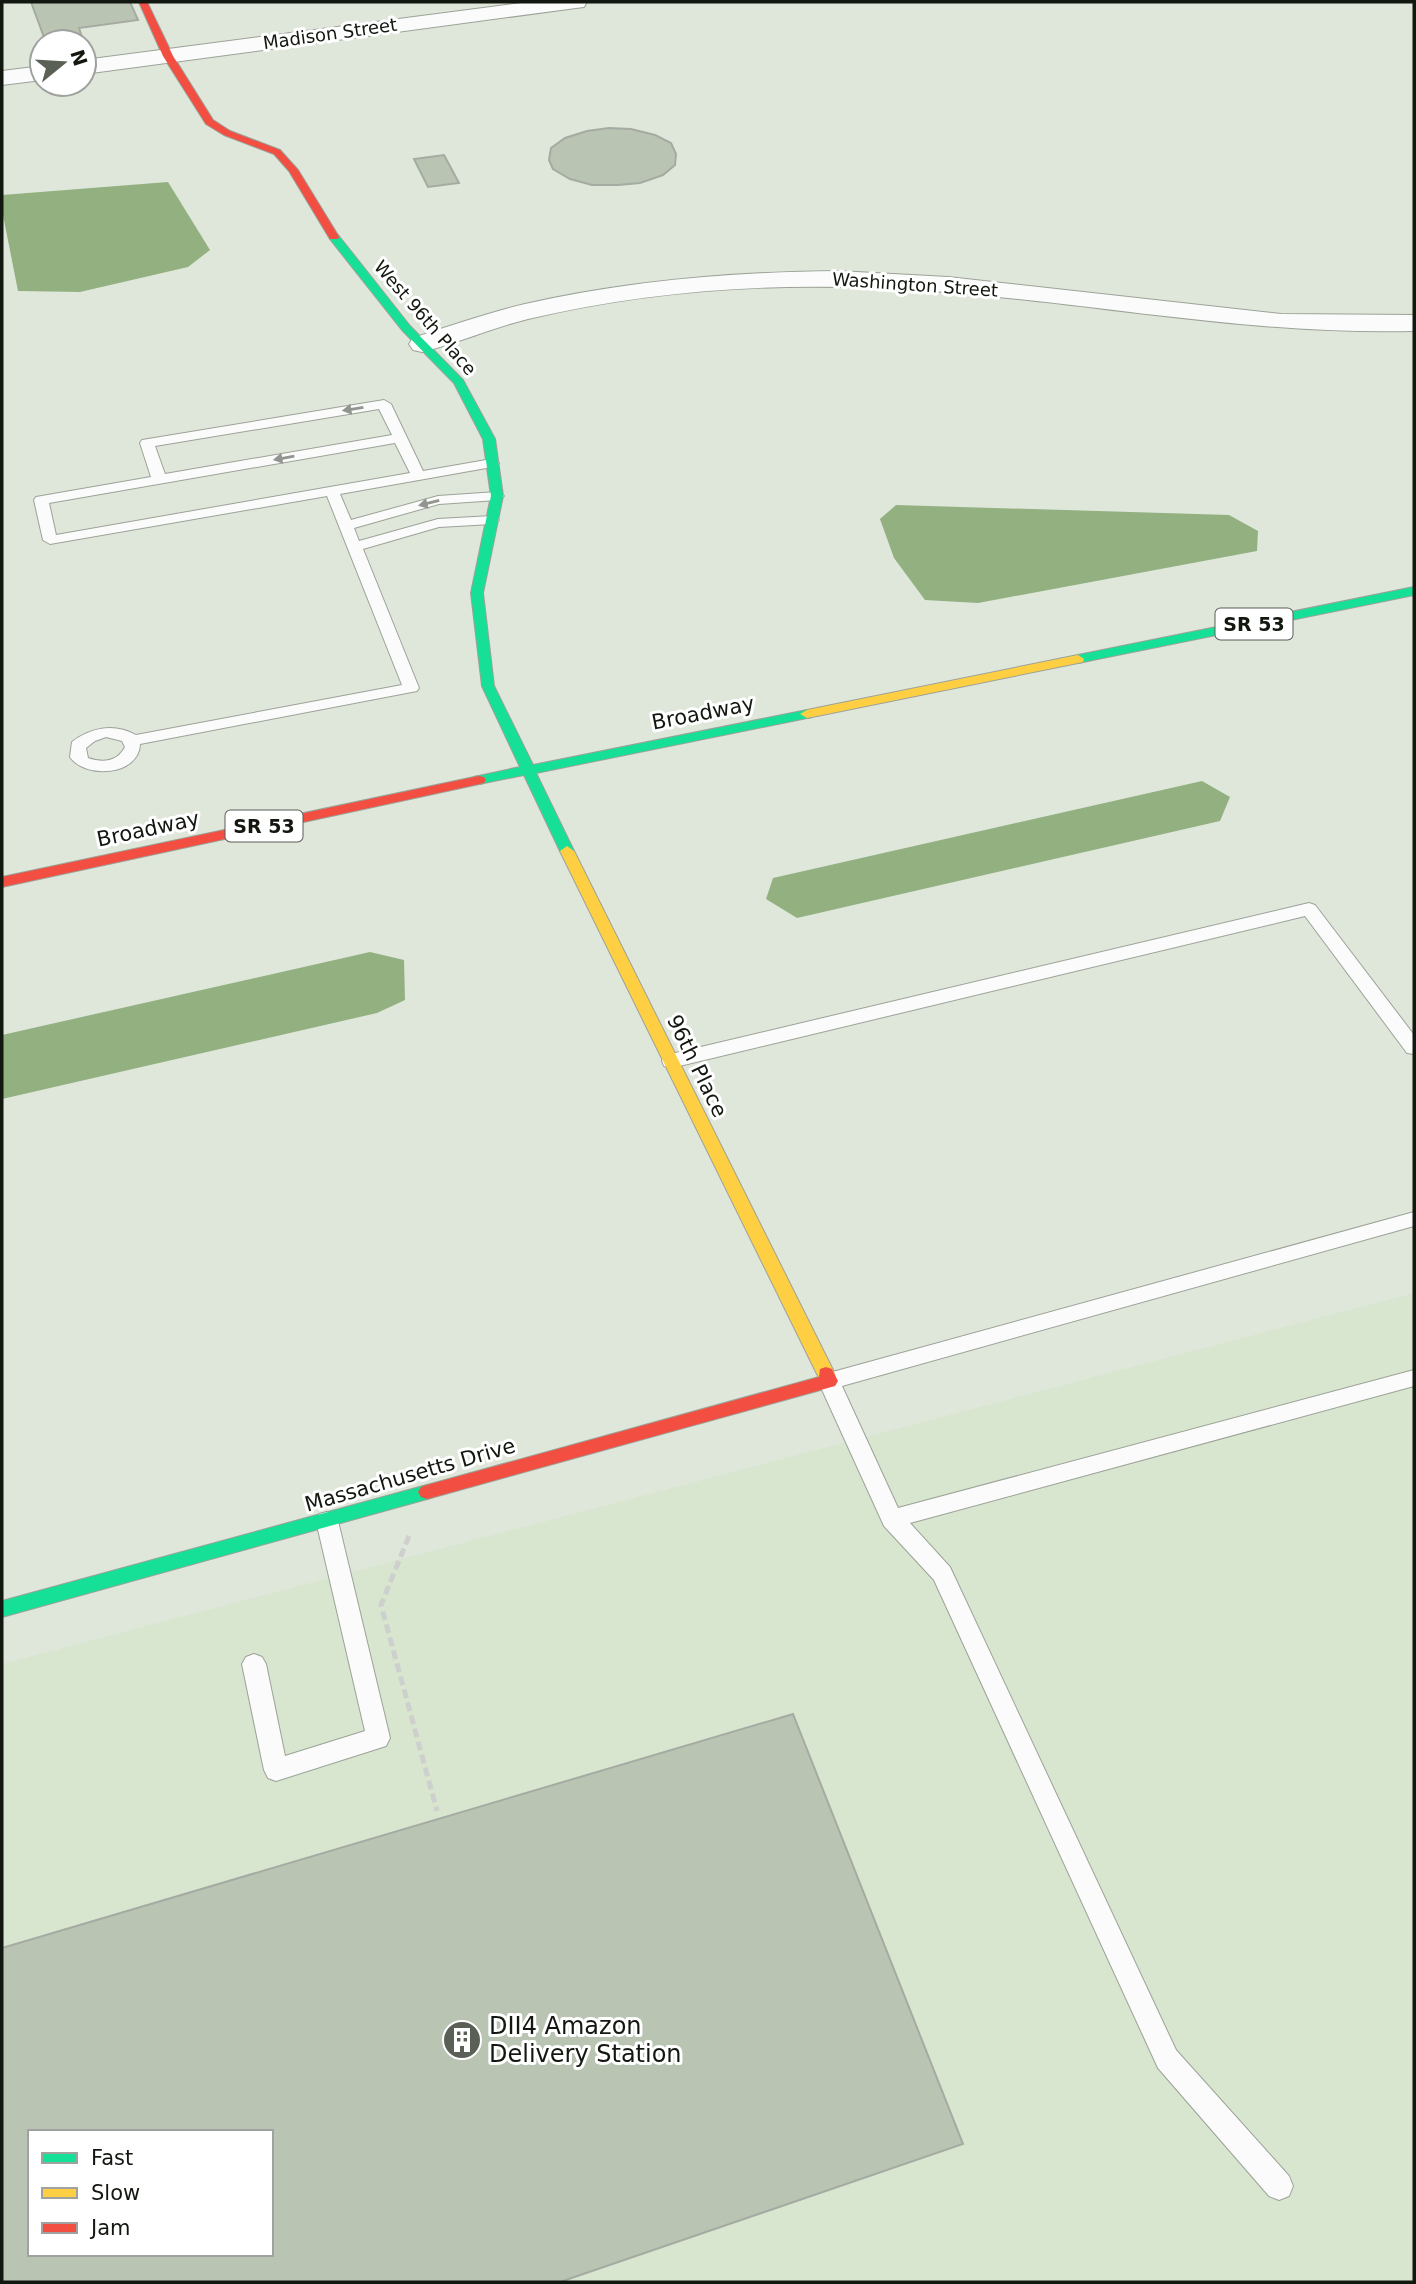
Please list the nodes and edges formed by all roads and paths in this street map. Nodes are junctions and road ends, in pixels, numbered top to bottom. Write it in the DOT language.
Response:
graph roads {
  1 [pos="143,2"];
  2 [pos="576,2"];
  3 [pos="167,56"];
  4 [pos="98,65"];
  5 [pos="28,75"];
  6 [pos="2,78"];
  7 [pos="1414,323"];
  8 [pos="422,344"];
  9 [pos="400,438"];
  10 [pos="492,463"];
  11 [pos="418,476"];
  12 [pos="159,480"];
  13 [pos="332,491"];
  14 [pos="497,496"];
  15 [pos="492,520"];
  16 [pos="346,526"];
  17 [pos="354,547"];
  18 [pos="1414,591"];
  19 [pos="132,741"];
  20 [pos="527,770"];
  21 [pos="2,882"];
  22 [pos="1414,1048"];
  23 [pos="671,1061"];
  24 [pos="1414,1219"];
  25 [pos="1414,1378"];
  26 [pos="828,1381"];
  27 [pos="892,1520"];
  28 [pos="327,1521"];
  29 [pos="409,1536"];
  30 [pos="2,1609"];
  31 [pos="254,1664"];
  32 [pos="437,1811"];
  33 [pos="1279,2186"];
  1 -- 3 [label="street, West 96th Place"];
  2 -- 3 [label="street, Madison Street"];
  3 -- 4 [label="street, Madison Street"];
  3 -- 8 [label="street, West 96th Place"];
  5 -- 6 [label="street"];
  7 -- 8 [label="street, Washington Street"];
  8 -- 10 [label="street, West 96th Place"];
  9 -- 11 [label="lane"];
  9 -- 12 [label="lane, one-way"];
  9 -- 12 [label="lane, one-way"];
  10 -- 11 [label="lane"];
  10 -- 14 [label="street, West 96th Place"];
  11 -- 13 [label="lane"];
  12 -- 13 [label="lane"];
  13 -- 16 [label="lane"];
  14 -- 15 [label="street, West 96th Place"];
  14 -- 16 [label="lane, one-way"];
  15 -- 17 [label="lane"];
  15 -- 20 [label="street, West 96th Place"];
  16 -- 17 [label="lane"];
  17 -- 19 [label="lane"];
  18 -- 20 [label="street, Broadway / SR 53"];
  20 -- 21 [label="street, Broadway / SR 53"];
  20 -- 23 [label="street, 96th Place"];
  22 -- 23 [label="lane"];
  23 -- 26 [label="street, 96th Place"];
  24 -- 26 [label="lane"];
  25 -- 27 [label="lane"];
  26 -- 27 [label="lane"];
  26 -- 28 [label="street, Massachusetts Drive"];
  27 -- 33 [label="lane"];
  28 -- 30 [label="street, Massachusetts Drive"];
  28 -- 31 [label="lane"];
  29 -- 32 [label="path"];
}
